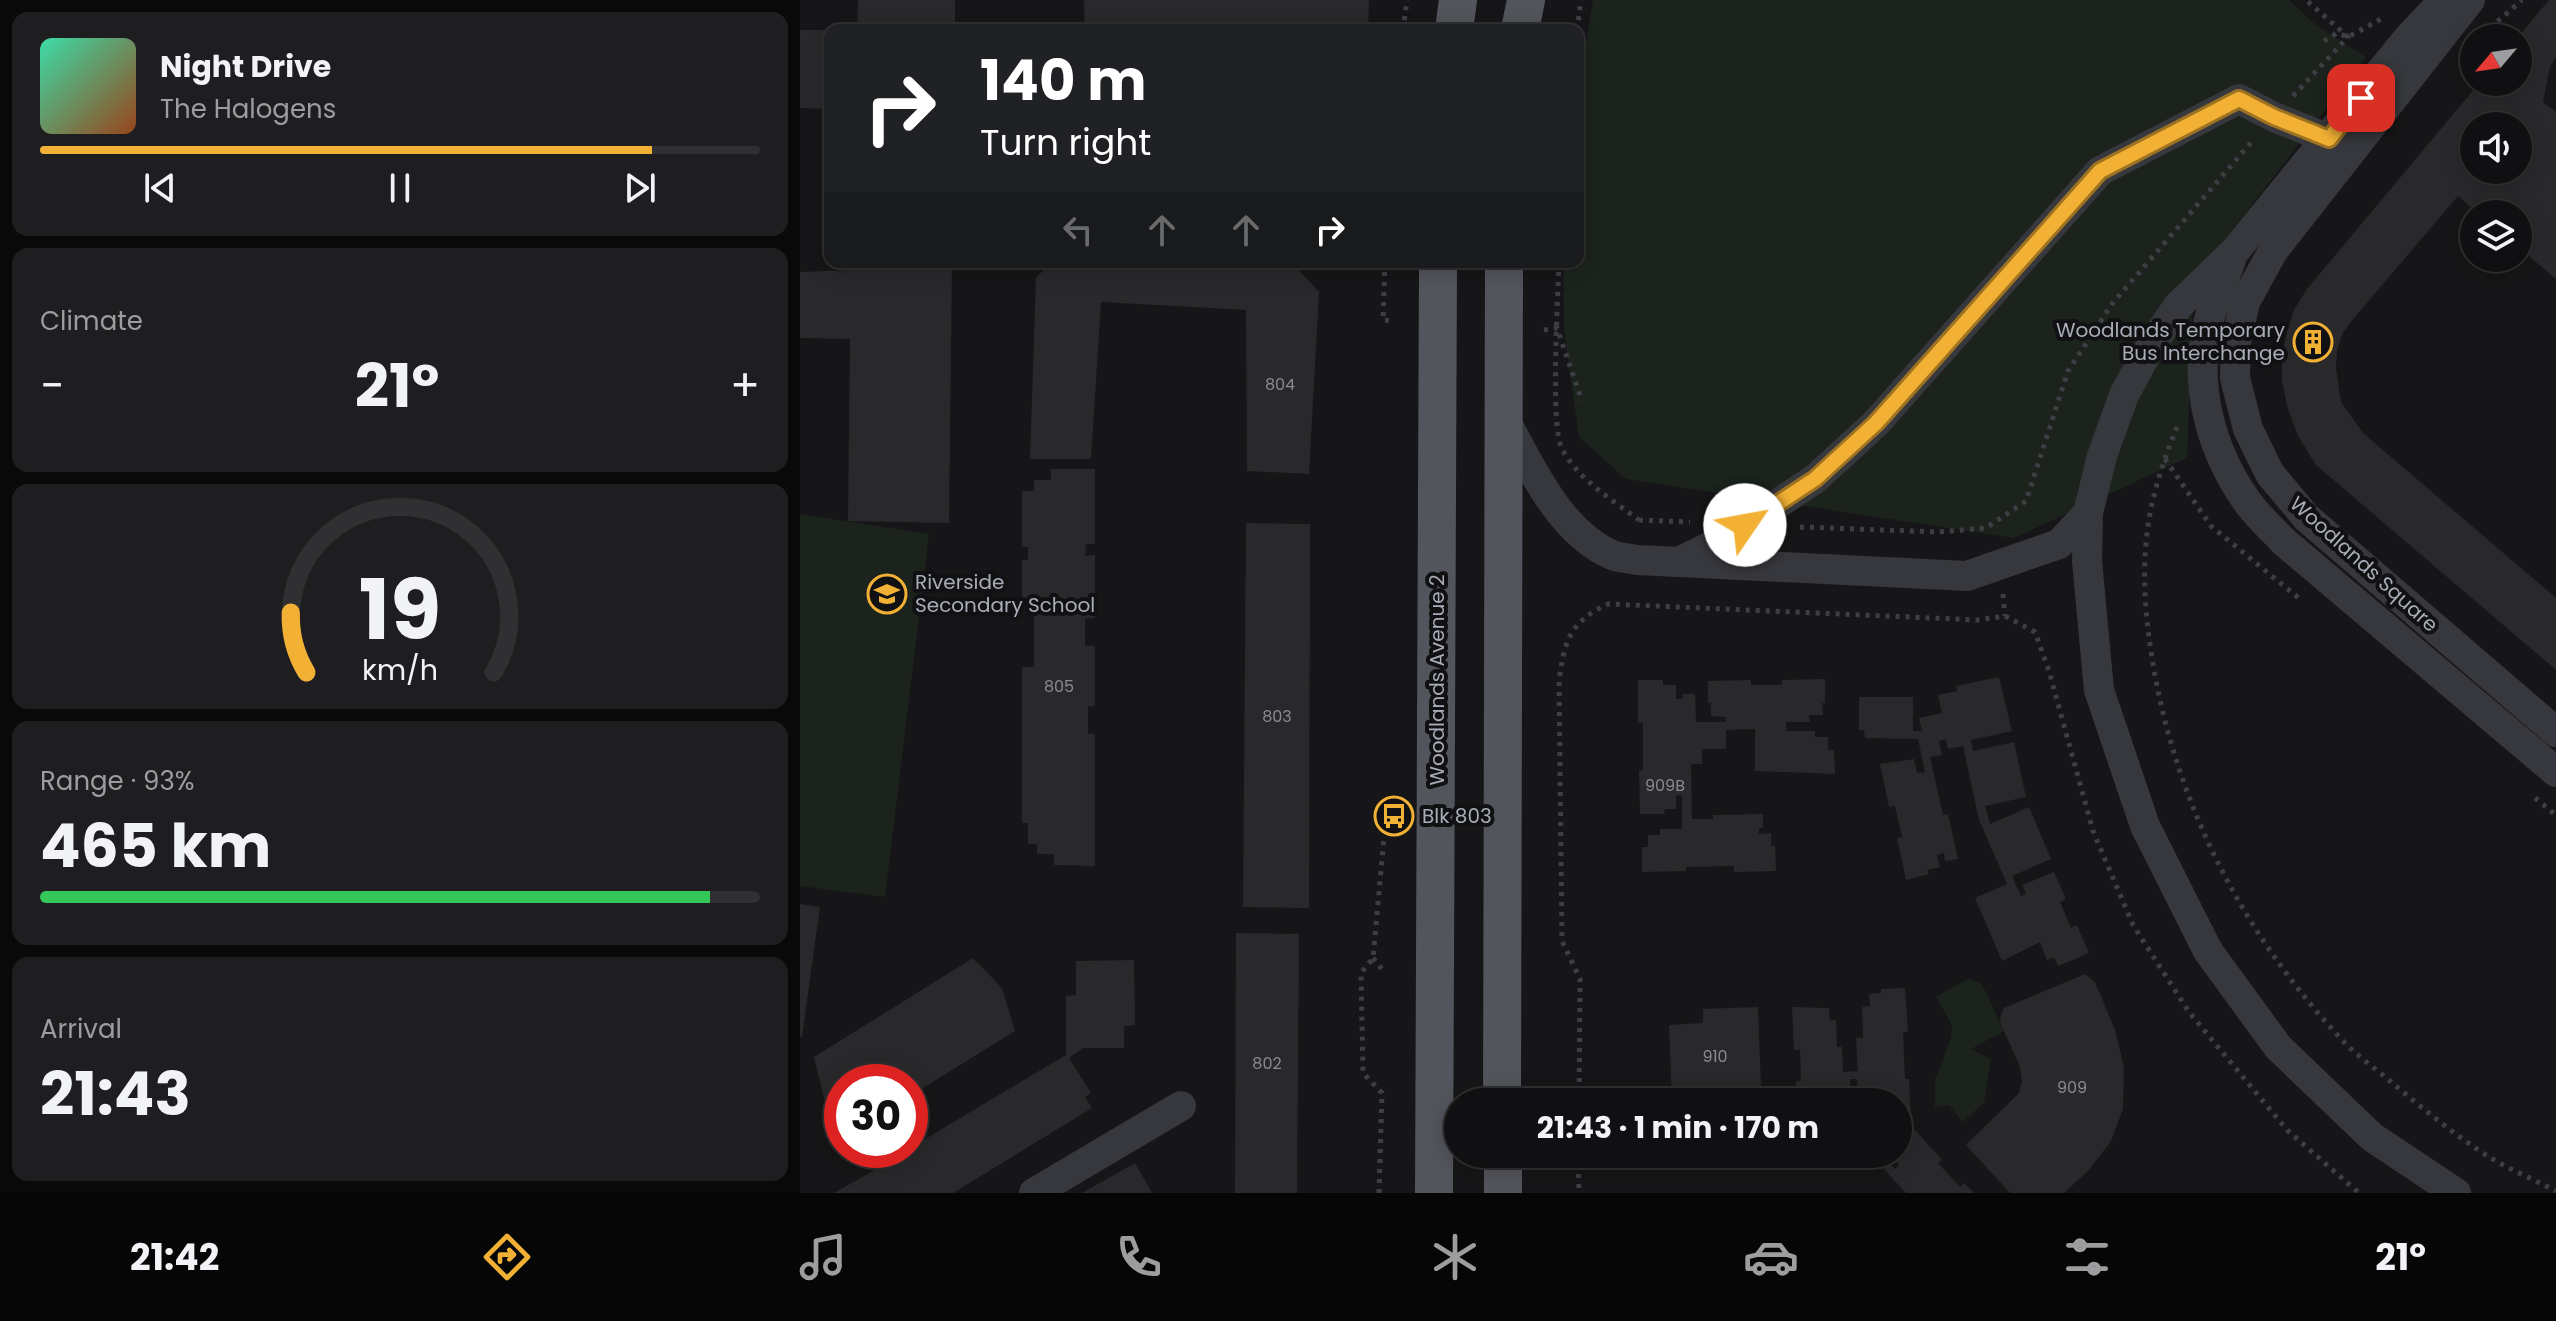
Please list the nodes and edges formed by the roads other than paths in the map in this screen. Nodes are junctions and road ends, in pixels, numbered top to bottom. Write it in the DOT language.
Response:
graph roads {
  1 [pos="1458,0"];
  2 [pos="1526,0"];
  3 [pos="2470,0"];
  4 [pos="2433,5"];
  5 [pos="1455,24"];
  6 [pos="1521,24"];
  7 [pos="2329,139"];
  8 [pos="2235,251"];
  9 [pos="1438,268"];
  10 [pos="1504,268"];
  11 [pos="1504,417"];
  12 [pos="2088,513"];
  13 [pos="1679,562"];
  14 [pos="2556,732"];
  15 [pos="2556,772"];
  16 [pos="1502,1088"];
  17 [pos="1181,1106"];
  18 [pos="1503,1168"];
  19 [pos="1034,1193"];
  20 [pos="1434,1193"];
  21 [pos="1503,1193"];
  22 [pos="2456,1193"];
  1 -- 5 [label="main road"];
  2 -- 6 [label="main road"];
  3 -- 14 [label="street, Woodlands Square"];
  4 -- 7 [label="street, Woodlands Square"];
  7 -- 8 [label="street, Woodlands Square"];
  7 -- 13 [label="street"];
  8 -- 12 [label="street, Woodlands Square"];
  8 -- 15 [label="street, Woodlands Square"];
  9 -- 20 [label="main road, Woodlands Avenue 2"];
  10 -- 11 [label="main road"];
  11 -- 13 [label="street"];
  11 -- 16 [label="main road"];
  12 -- 13 [label="street"];
  12 -- 22 [label="street, Woodlands Square"];
  17 -- 19 [label="street"];
  18 -- 21 [label="main road"];
}
